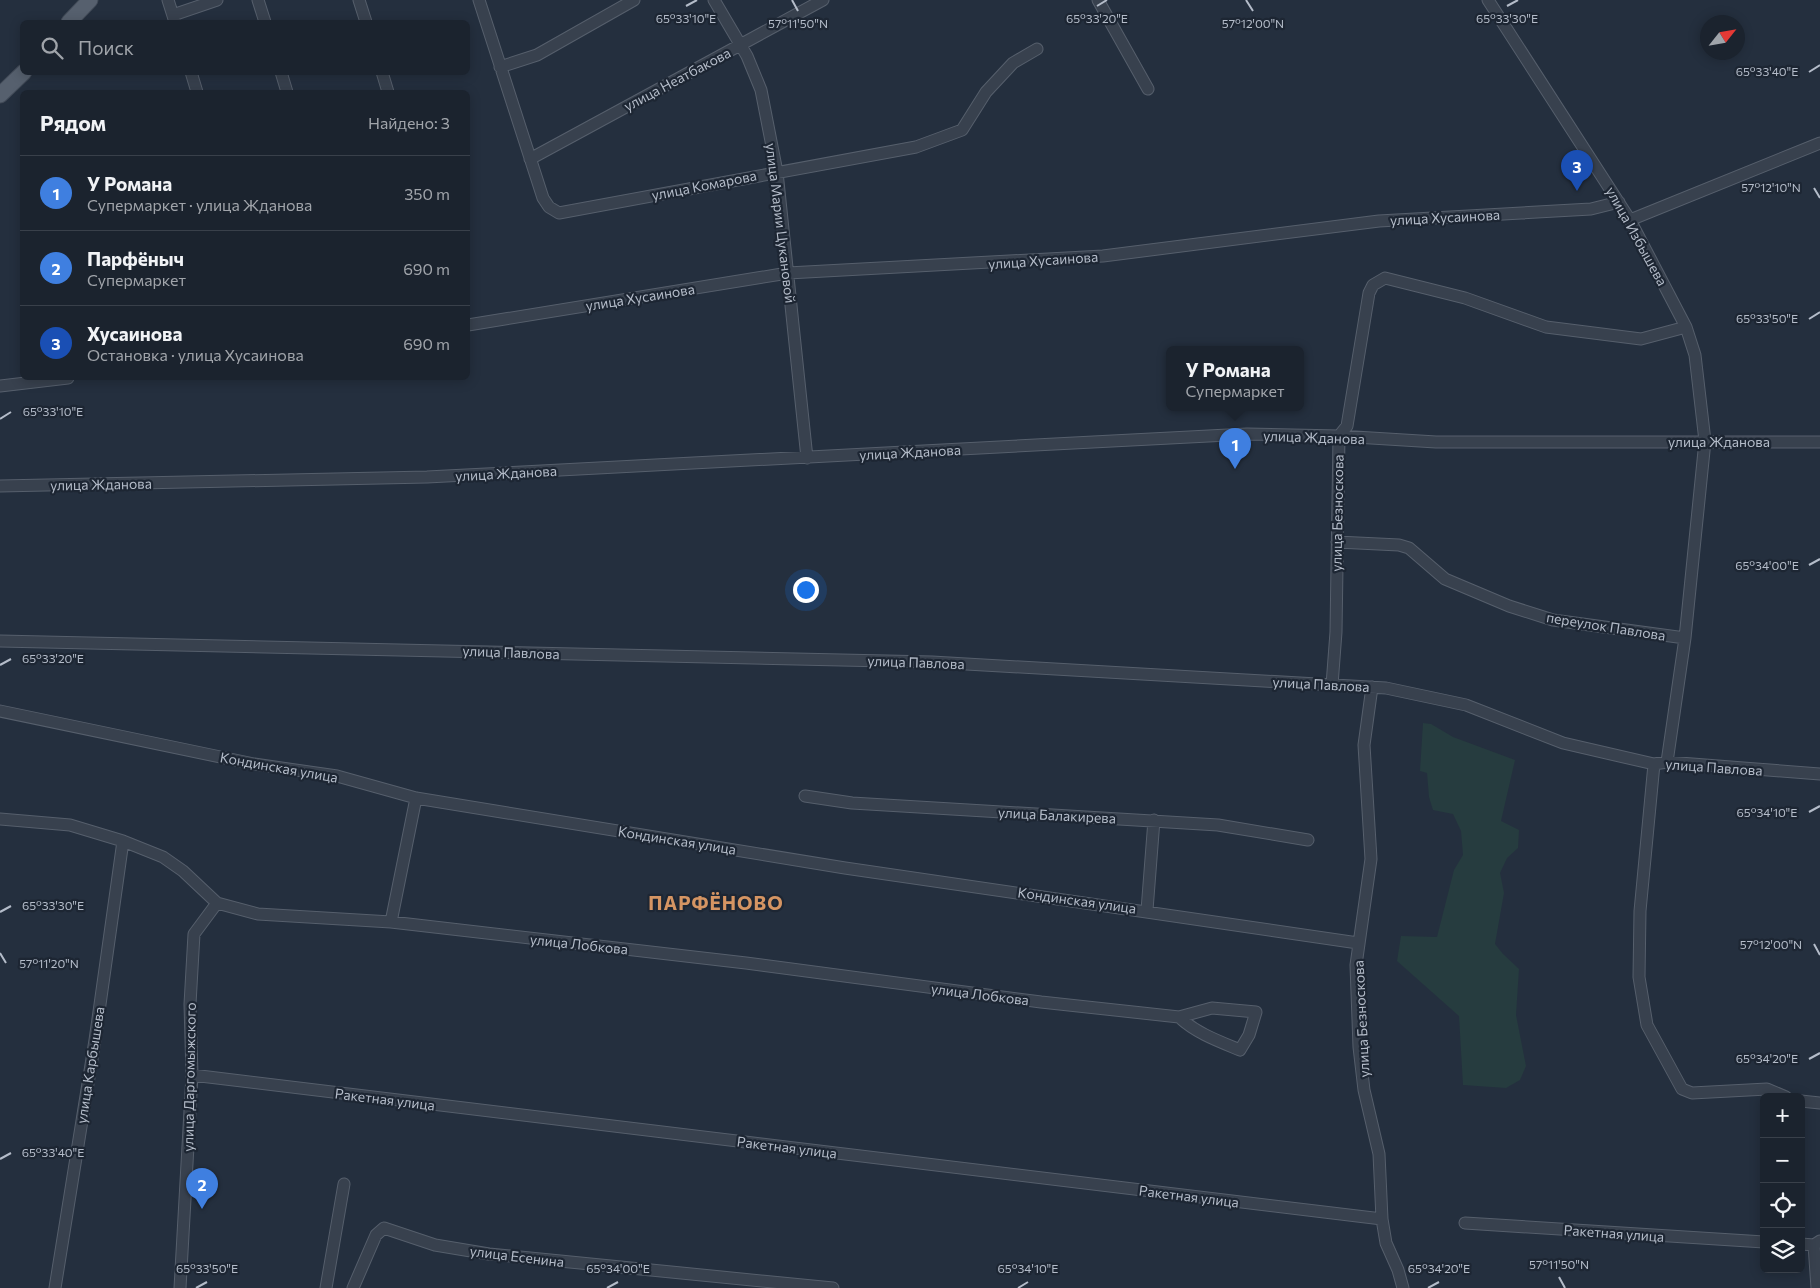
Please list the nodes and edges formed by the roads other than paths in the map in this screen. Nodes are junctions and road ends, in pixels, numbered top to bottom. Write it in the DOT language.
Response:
graph roads {
  1 [pos="90,0"];
  2 [pos="168,0"];
  3 [pos="217,0"];
  4 [pos="258,0"];
  5 [pos="359,0"];
  6 [pos="479,0"];
  7 [pos="634,0"];
  8 [pos="714,0"];
  9 [pos="823,0"];
  10 [pos="1098,0"];
  11 [pos="1488,0"];
  12 [pos="174,19"];
  13 [pos="72,20"];
  14 [pos="264,20"];
  15 [pos="365,20"];
  16 [pos="740,45"];
  17 [pos="1037,49"];
  18 [pos="500,67"];
  19 [pos="21,75"];
  20 [pos="192,75"];
  21 [pos="281,75"];
  22 [pos="383,75"];
  23 [pos="1148,88"];
  24 [pos="196,90"];
  25 [pos="286,90"];
  26 [pos="387,90"];
  27 [pos="0,95"];
  28 [pos="1820,143"];
  29 [pos="530,159"];
  30 [pos="777,172"];
  31 [pos="1619,202"];
  32 [pos="1630,220"];
  33 [pos="788,273"];
  34 [pos="470,325"];
  35 [pos="1686,327"];
  36 [pos="51,380"];
  37 [pos="0,386"];
  38 [pos="1339,436"];
  39 [pos="1705,440"];
  40 [pos="1820,442"];
  41 [pos="807,458"];
  42 [pos="0,486"];
  43 [pos="1336,542"];
  44 [pos="1685,638"];
  45 [pos="0,641"];
  46 [pos="1332,685"];
  47 [pos="1372,687"];
  48 [pos="0,711"];
  49 [pos="1667,762"];
  50 [pos="1654,764"];
  51 [pos="1820,774"];
  52 [pos="805,796"];
  53 [pos="416,798"];
  54 [pos="0,819"];
  55 [pos="1154,820"];
  56 [pos="1308,840"];
  57 [pos="123,841"];
  58 [pos="217,903"];
  59 [pos="1147,910"];
  60 [pos="391,922"];
  61 [pos="1358,943"];
  62 [pos="1179,1017"];
  63 [pos="192,1075"];
  64 [pos="1777,1093"];
  65 [pos="1805,1101"];
  66 [pos="1820,1103"];
  67 [pos="344,1184"];
  68 [pos="1382,1219"];
  69 [pos="1465,1223"];
  70 [pos="1760,1242"];
  71 [pos="1817,1243"];
  72 [pos="55,1288"];
  73 [pos="180,1288"];
  74 [pos="326,1288"];
  75 [pos="353,1288"];
  76 [pos="833,1288"];
  77 [pos="1403,1288"];
  78 [pos="1817,1288"];
  1 -- 13 [label="main road"];
  2 -- 12 [label="street"];
  3 -- 12 [label="street"];
  4 -- 14 [label="street"];
  5 -- 15 [label="street"];
  6 -- 18 [label="street, улица Комарова"];
  7 -- 18 [label="street"];
  8 -- 16 [label="street, улица Марии Цукановой"];
  9 -- 16 [label="street, улица Неатбакова"];
  10 -- 23 [label="street"];
  11 -- 31 [label="street, улица Избышева"];
  16 -- 29 [label="street, улица Неатбакова"];
  16 -- 30 [label="street, улица Марии Цукановой"];
  17 -- 30 [label="street, улица Комарова"];
  18 -- 29 [label="street, улица Комарова"];
  19 -- 27 [label="main road"];
  20 -- 24 [label="street"];
  21 -- 25 [label="street"];
  22 -- 26 [label="street"];
  28 -- 32 [label="street"];
  29 -- 30 [label="street, улица Комарова"];
  30 -- 33 [label="street, улица Марии Цукановой"];
  31 -- 32 [label="street, улица Избышева"];
  31 -- 33 [label="street, улица Хусаинова"];
  32 -- 35 [label="street, улица Избышева"];
  33 -- 34 [label="street, улица Хусаинова"];
  33 -- 41 [label="street, улица Марии Цукановой"];
  35 -- 38 [label="street, улица Безноскова"];
  35 -- 39 [label="street, улица Избышева"];
  36 -- 37 [label="street"];
  38 -- 39 [label="street, улица Жданова"];
  38 -- 41 [label="street, улица Жданова"];
  38 -- 43 [label="street, улица Безноскова"];
  39 -- 40 [label="street, улица Жданова"];
  39 -- 44 [label="street, переулок Павлова"];
  41 -- 42 [label="street, улица Жданова"];
  43 -- 44 [label="street, переулок Павлова"];
  43 -- 46 [label="street, улица Безноскова"];
  44 -- 49 [label="street, переулок Павлова"];
  45 -- 46 [label="street, улица Павлова"];
  46 -- 47 [label="street, улица Павлова"];
  47 -- 50 [label="street, улица Павлова"];
  47 -- 61 [label="street, улица Безноскова"];
  48 -- 53 [label="street, Кондинская улица"];
  49 -- 50 [label="street, улица Павлова"];
  49 -- 51 [label="street, улица Павлова"];
  50 -- 64 [label="street"];
  52 -- 55 [label="street, улица Балакирева"];
  53 -- 59 [label="street, Кондинская улица"];
  53 -- 60 [label="street"];
  54 -- 57 [label="street, улица Лобкова"];
  55 -- 56 [label="street, улица Балакирева"];
  55 -- 59 [label="street"];
  57 -- 58 [label="street, улица Лобкова"];
  57 -- 72 [label="street, улица Карбышева"];
  58 -- 60 [label="street, улица Лобкова"];
  58 -- 63 [label="street, улица Даргомыжского"];
  59 -- 61 [label="street, Кондинская улица"];
  60 -- 62 [label="street, улица Лобкова"];
  61 -- 68 [label="street, улица Безноскова"];
  62 -- 62 [label="street, улица Лобкова"];
  63 -- 68 [label="street, Ракетная улица"];
  63 -- 73 [label="street, улица Даргомыжского"];
  65 -- 66 [label="street"];
  67 -- 74 [label="street"];
  68 -- 77 [label="street, улица Безноскова"];
  69 -- 70 [label="street, Ракетная улица"];
  71 -- 78 [label="street"];
  75 -- 76 [label="street, улица Есенина"];
}
